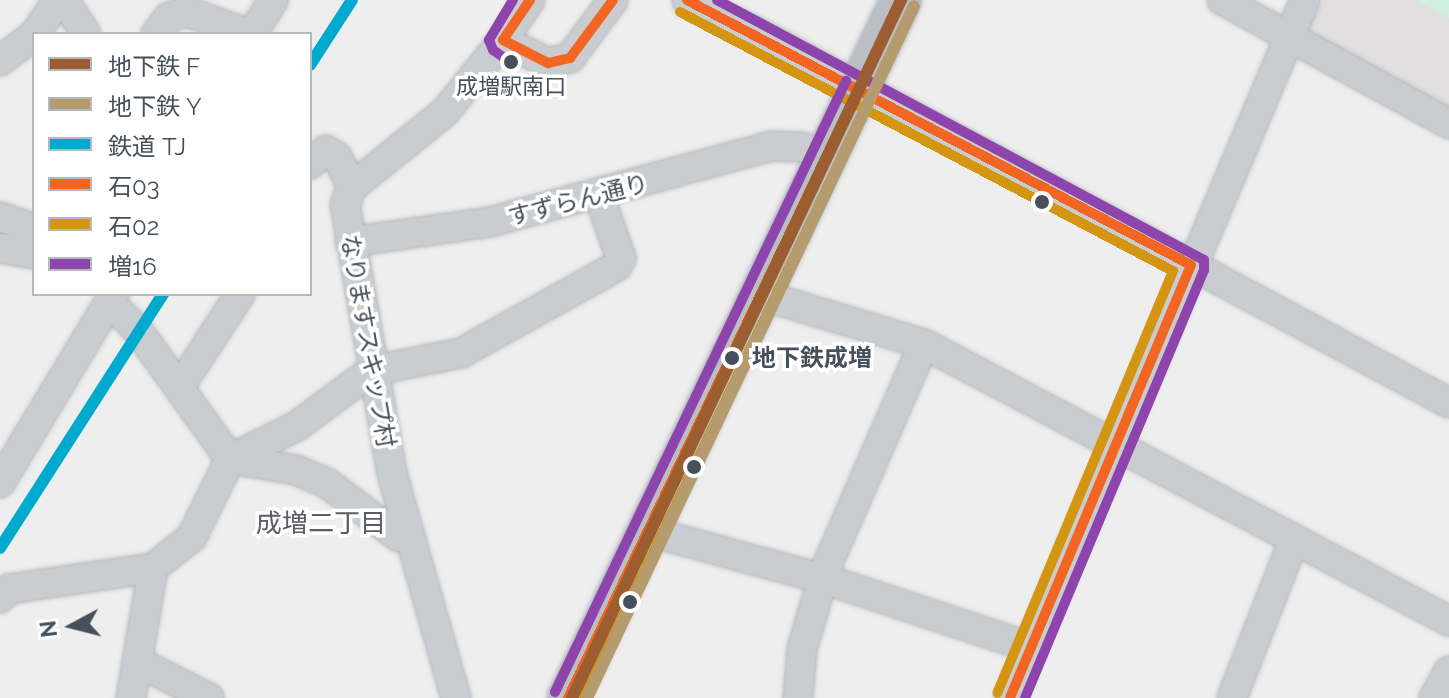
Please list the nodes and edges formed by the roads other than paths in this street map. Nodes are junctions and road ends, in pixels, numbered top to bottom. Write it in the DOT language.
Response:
graph roads {
  1 [pos="58,0"];
  2 [pos="64,0"];
  3 [pos="273,0"];
  4 [pos="530,0"];
  5 [pos="687,0"];
  6 [pos="872,0"];
  7 [pos="901,0"];
  8 [pos="1222,0"];
  9 [pos="1305,0"];
  10 [pos="610,2"];
  11 [pos="35,32"];
  12 [pos="85,32"];
  13 [pos="158,32"];
  14 [pos="244,32"];
  15 [pos="251,32"];
  16 [pos="1287,35"];
  17 [pos="32,36"];
  18 [pos="503,40"];
  19 [pos="0,61"];
  20 [pos="848,81"];
  21 [pos="1449,124"];
  22 [pos="803,147"];
  23 [pos="312,162"];
  24 [pos="352,187"];
  25 [pos="599,196"];
  26 [pos="0,217"];
  27 [pos="32,228"];
  28 [pos="350,242"];
  29 [pos="0,248"];
  30 [pos="32,254"];
  31 [pos="1191,265"];
  32 [pos="761,295"];
  33 [pos="239,296"];
  34 [pos="112,299"];
  35 [pos="924,344"];
  36 [pos="371,371"];
  37 [pos="179,388"];
  38 [pos="1449,403"];
  39 [pos="1117,445"];
  40 [pos="230,459"];
  41 [pos="0,483"];
  42 [pos="647,531"];
  43 [pos="408,535"];
  44 [pos="1294,540"];
  45 [pos="153,568"];
  46 [pos="824,579"];
  47 [pos="0,598"];
  48 [pos="1449,621"];
  49 [pos="1030,647"];
  50 [pos="138,662"];
  51 [pos="1449,671"];
  52 [pos="131,698"];
  53 [pos="209,698"];
  54 [pos="456,698"];
  55 [pos="541,698"];
  56 [pos="568,698"];
  57 [pos="798,698"];
  58 [pos="1010,698"];
  59 [pos="1232,698"];
  60 [pos="1434,698"];
  1 -- 11 [label="street"];
  2 -- 12 [label="street"];
  3 -- 15 [label="street"];
  4 -- 18 [label="street"];
  5 -- 20 [label="street"];
  6 -- 20 [label="highway"];
  7 -- 20 [label="highway"];
  8 -- 16 [label="street"];
  9 -- 16 [label="street"];
  10 -- 18 [label="street"];
  13 -- 14 [label="street"];
  16 -- 21 [label="street"];
  16 -- 31 [label="street"];
  17 -- 19 [label="street"];
  18 -- 24 [label="street"];
  20 -- 22 [label="highway"];
  20 -- 31 [label="street"];
  20 -- 32 [label="highway"];
  22 -- 25 [label="street, すずらん通り"];
  22 -- 55 [label="highway"];
  23 -- 24 [label="street"];
  24 -- 28 [label="street, なりますスキップ村"];
  25 -- 28 [label="street, すずらん通り"];
  25 -- 36 [label="street"];
  26 -- 27 [label="street"];
  28 -- 36 [label="street, なりますスキップ村"];
  29 -- 30 [label="street"];
  31 -- 38 [label="street"];
  31 -- 39 [label="street"];
  32 -- 35 [label="street"];
  32 -- 42 [label="highway"];
  33 -- 37 [label="street"];
  34 -- 37 [label="street"];
  34 -- 41 [label="street"];
  35 -- 39 [label="street"];
  35 -- 46 [label="street"];
  36 -- 40 [label="street"];
  36 -- 43 [label="street, なりますスキップ村"];
  37 -- 40 [label="street"];
  39 -- 44 [label="street"];
  39 -- 49 [label="street"];
  40 -- 43 [label="street"];
  40 -- 45 [label="street"];
  42 -- 46 [label="street"];
  42 -- 56 [label="highway"];
  43 -- 54 [label="street, なりますスキップ村"];
  44 -- 48 [label="street"];
  44 -- 59 [label="street"];
  45 -- 47 [label="street"];
  45 -- 50 [label="street"];
  46 -- 49 [label="street"];
  46 -- 57 [label="street"];
  49 -- 58 [label="street"];
  50 -- 52 [label="street"];
  50 -- 53 [label="street"];
  51 -- 60 [label="street"];
}
